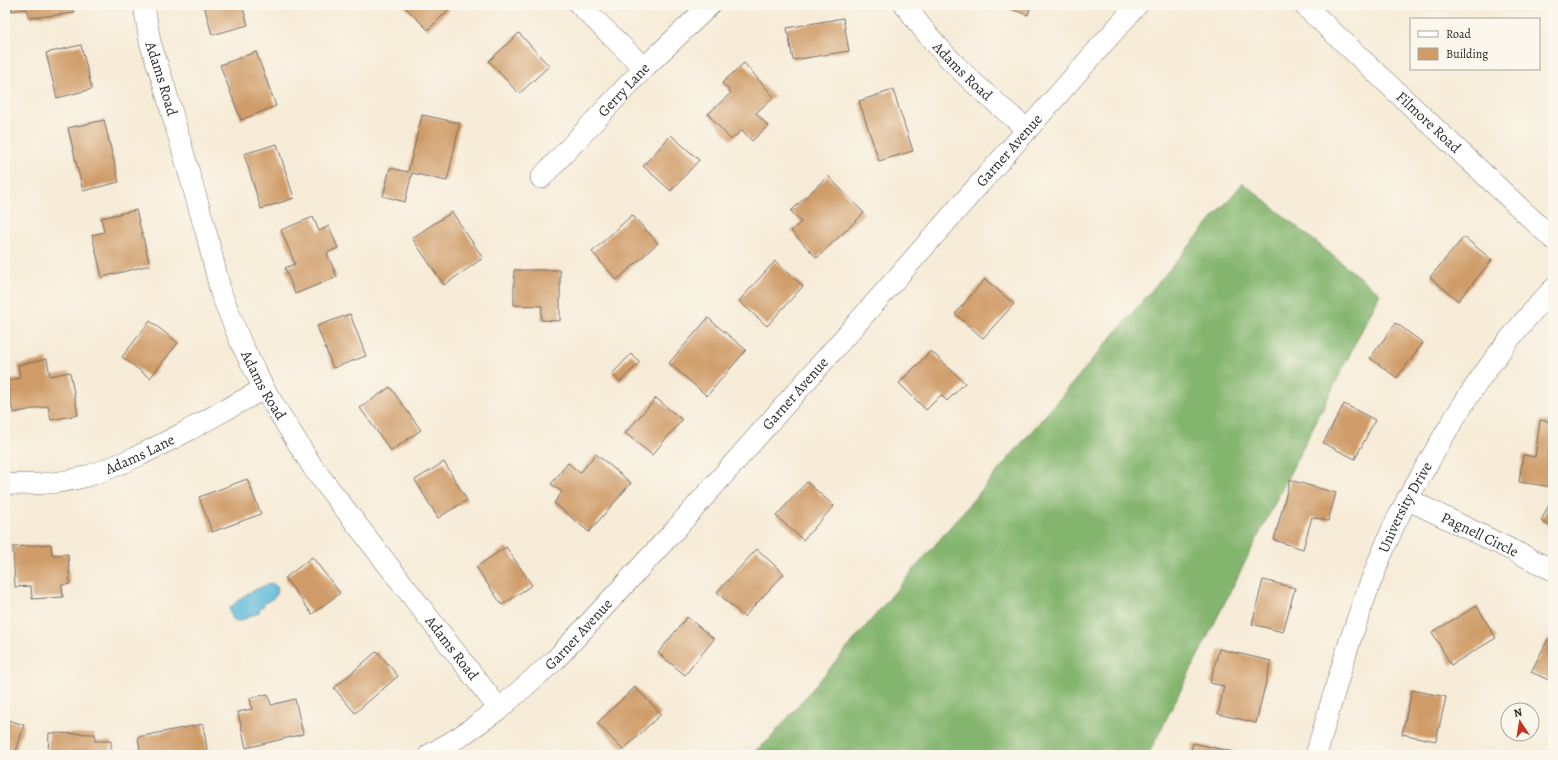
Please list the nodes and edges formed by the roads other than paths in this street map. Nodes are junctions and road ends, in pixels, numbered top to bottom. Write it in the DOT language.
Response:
graph roads {
  1 [pos="144,5"];
  2 [pos="580,5"];
  3 [pos="710,5"];
  4 [pos="905,5"];
  5 [pos="1137,5"];
  6 [pos="1304,5"];
  7 [pos="644,68"];
  8 [pos="1028,129"];
  9 [pos="541,178"];
  10 [pos="1553,239"];
  11 [pos="1553,289"];
  12 [pos="264,389"];
  13 [pos="5,484"];
  14 [pos="1408,499"];
  15 [pos="1553,570"];
  16 [pos="499,708"];
  17 [pos="429,755"];
  18 [pos="1316,755"];
  1 -- 12 [label="street, Adams Road"];
  2 -- 7 [label="street"];
  3 -- 7 [label="street, Gerry Lane"];
  4 -- 8 [label="street, Adams Road"];
  5 -- 8 [label="street, Garner Avenue"];
  6 -- 10 [label="street, Filmore Road"];
  7 -- 9 [label="street, Gerry Lane"];
  8 -- 16 [label="street, Garner Avenue"];
  11 -- 14 [label="street, University Drive"];
  12 -- 13 [label="street, Adams Lane"];
  12 -- 16 [label="street, Adams Road"];
  14 -- 15 [label="street, Pagnell Circle"];
  14 -- 18 [label="street, University Drive"];
  16 -- 17 [label="street, Garner Avenue"];
}
